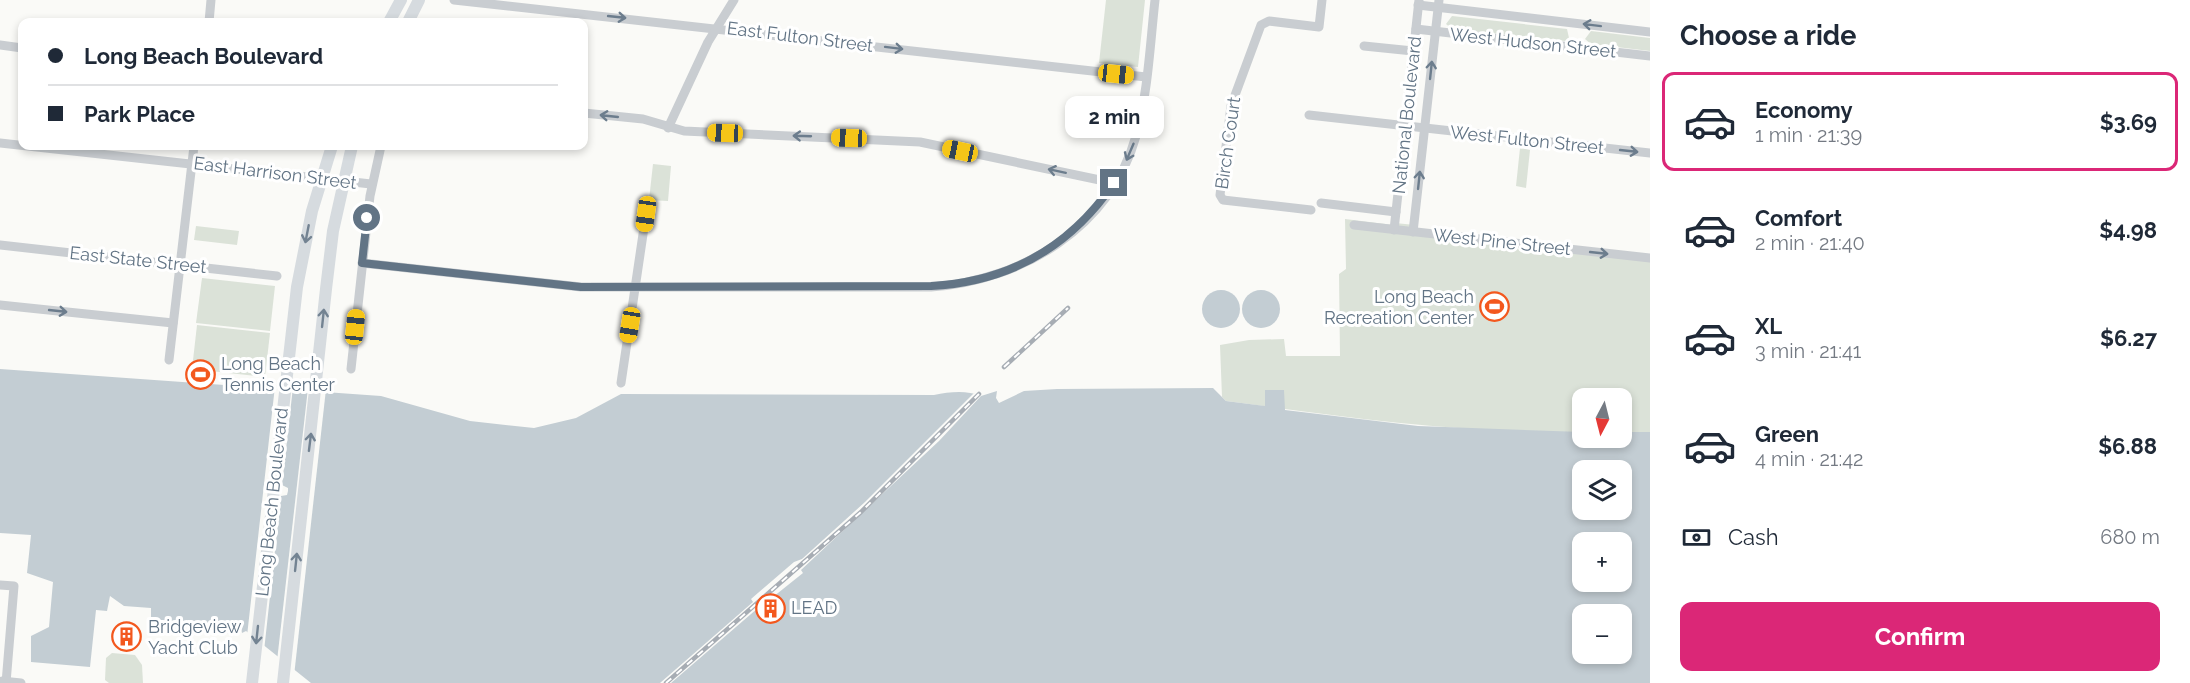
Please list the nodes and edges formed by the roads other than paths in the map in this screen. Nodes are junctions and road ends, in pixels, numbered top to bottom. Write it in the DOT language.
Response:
graph roads {
  1 [pos="211,0"];
  2 [pos="401,0"];
  3 [pos="419,0"];
  4 [pos="454,0"];
  5 [pos="734,0"];
  6 [pos="1155,0"];
  7 [pos="1322,0"];
  8 [pos="1419,3"];
  9 [pos="1439,4"];
  10 [pos="209,18"];
  11 [pos="391,18"];
  12 [pos="410,18"];
  13 [pos="717,28"];
  14 [pos="1416,29"];
  15 [pos="1436,32"];
  16 [pos="1650,32"];
  17 [pos="0,45"];
  18 [pos="1364,46"];
  19 [pos="18,47"];
  20 [pos="1413,51"];
  21 [pos="1650,56"];
  22 [pos="1146,77"];
  23 [pos="588,113"];
  24 [pos="1309,115"];
  25 [pos="1405,126"];
  26 [pos="668,128"];
  27 [pos="1425,128"];
  28 [pos="0,143"];
  29 [pos="18,145"];
  30 [pos="67,150"];
  31 [pos="194,150"];
  32 [pos="331,150"];
  33 [pos="351,150"];
  34 [pos="380,150"];
  35 [pos="1650,153"];
  36 [pos="192,163"];
  37 [pos="321,178"];
  38 [pos="343,181"];
  39 [pos="1114,183"];
  40 [pos="371,184"];
  41 [pos="1321,203"];
  42 [pos="1311,210"];
  43 [pos="1396,212"];
  44 [pos="646,214"];
  45 [pos="1354,225"];
  46 [pos="1394,230"];
  47 [pos="1413,232"];
  48 [pos="0,245"];
  49 [pos="1650,258"];
  50 [pos="362,263"];
  51 [pos="180,265"];
  52 [pos="277,276"];
  53 [pos="635,287"];
  54 [pos="0,305"];
  55 [pos="173,323"];
  56 [pos="169,360"];
  57 [pos="351,369"];
  58 [pos="621,382"];
  59 [pos="0,585"];
  60 [pos="4,682"];
  61 [pos="21,683"];
  62 [pos="252,683"];
  63 [pos="283,683"];
  1 -- 10 [label="street"];
  2 -- 11 [label="main road"];
  3 -- 12 [label="main road"];
  4 -- 13 [label="street, East Fulton Street, one-way"];
  5 -- 13 [label="street"];
  6 -- 22 [label="street"];
  7 -- 42 [label="street, Birch Court"];
  8 -- 9 [label="street, West Hudson Street"];
  8 -- 14 [label="street, National Boulevard"];
  9 -- 15 [label="street, National Boulevard"];
  16 -- 9 [label="street, West Hudson Street, one-way"];
  13 -- 22 [label="street, East Fulton Street, one-way"];
  13 -- 26 [label="street"];
  14 -- 15 [label="street, West Hudson Street"];
  14 -- 20 [label="street, National Boulevard"];
  15 -- 21 [label="street, West Hudson Street"];
  27 -- 15 [label="street, National Boulevard, one-way"];
  17 -- 19 [label="street"];
  18 -- 20 [label="street"];
  20 -- 25 [label="street, National Boulevard"];
  22 -- 39 [label="street, one-way"];
  26 -- 23 [label="street, one-way"];
  24 -- 25 [label="street, West Fulton Street"];
  25 -- 27 [label="street, West Fulton Street"];
  25 -- 43 [label="street, National Boulevard"];
  39 -- 26 [label="street, one-way"];
  27 -- 35 [label="street, West Fulton Street, one-way"];
  47 -- 27 [label="street, National Boulevard, one-way"];
  28 -- 29 [label="street, East Harrison Street"];
  30 -- 36 [label="street, East Harrison Street"];
  31 -- 36 [label="street"];
  32 -- 37 [label="main road, Long Beach Boulevard"];
  33 -- 38 [label="main road, Long Beach Boulevard"];
  34 -- 40 [label="street"];
  36 -- 37 [label="street, East Harrison Street"];
  36 -- 51 [label="street"];
  37 -- 38 [label="street, East Harrison Street"];
  37 -- 62 [label="main road, Long Beach Boulevard, one-way"];
  38 -- 40 [label="street, East Harrison Street"];
  63 -- 38 [label="main road, Long Beach Boulevard, one-way"];
  39 -- 53 [label="street"];
  40 -- 50 [label="street"];
  41 -- 43 [label="street"];
  43 -- 46 [label="street, National Boulevard"];
  44 -- 53 [label="street"];
  45 -- 46 [label="street, West Pine Street"];
  46 -- 47 [label="street, West Pine Street"];
  47 -- 49 [label="street, West Pine Street, one-way"];
  48 -- 51 [label="street, East State Street"];
  50 -- 53 [label="street"];
  50 -- 57 [label="street"];
  51 -- 52 [label="street, East State Street"];
  51 -- 55 [label="street"];
  53 -- 58 [label="street"];
  54 -- 55 [label="street, one-way"];
  55 -- 56 [label="street"];
  59 -- 60 [label="street"];
  60 -- 61 [label="street"];
}
